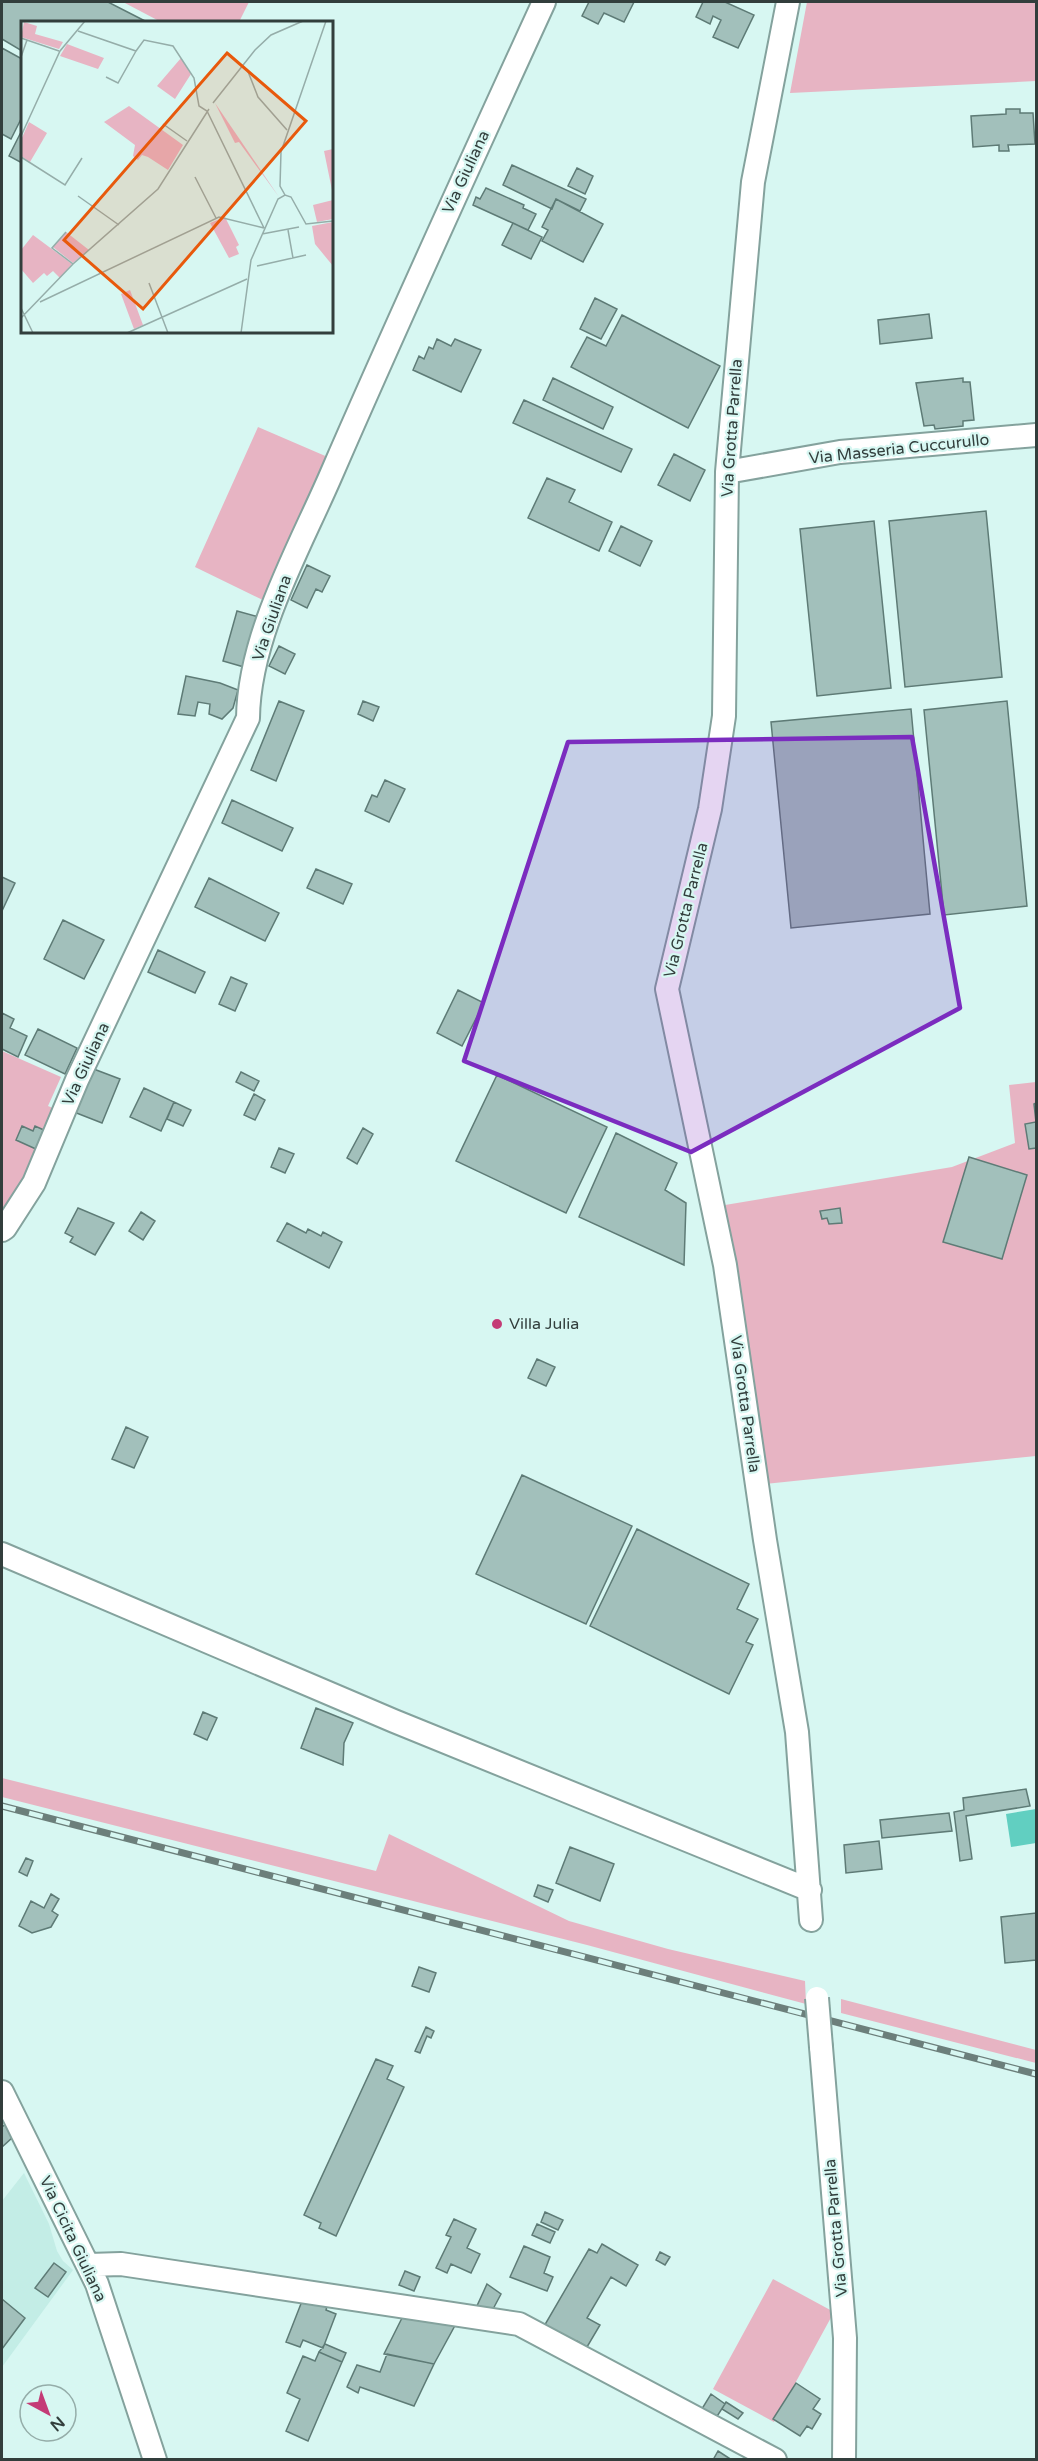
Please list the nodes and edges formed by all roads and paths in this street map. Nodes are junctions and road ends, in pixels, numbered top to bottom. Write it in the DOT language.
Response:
graph roads {
  1 [pos="544,2"];
  2 [pos="788,2"];
  3 [pos="1036,435"];
  4 [pos="727,472"];
  5 [pos="2,1230"];
  6 [pos="2,1554"];
  7 [pos="810,1890"];
  8 [pos="811,1920"];
  9 [pos="817,1998"];
  10 [pos="2,2092"];
  11 [pos="89,2265"];
  12 [pos="155,2460"];
  13 [pos="775,2460"];
  14 [pos="844,2460"];
  1 -- 5 [label="street, Via Giuliana"];
  2 -- 4 [label="street, Via Grotta Parrella"];
  3 -- 4 [label="street, Via Masseria Cuccurullo"];
  4 -- 7 [label="street, Via Grotta Parrella"];
  6 -- 7 [label="street"];
  7 -- 8 [label="street, Via Grotta Parrella"];
  9 -- 14 [label="street, Via Grotta Parrella, bridge"];
  10 -- 11 [label="street, Via Cicita Giuliana"];
  11 -- 12 [label="street, Via Cicita Giuliana"];
  11 -- 13 [label="street"];
}
